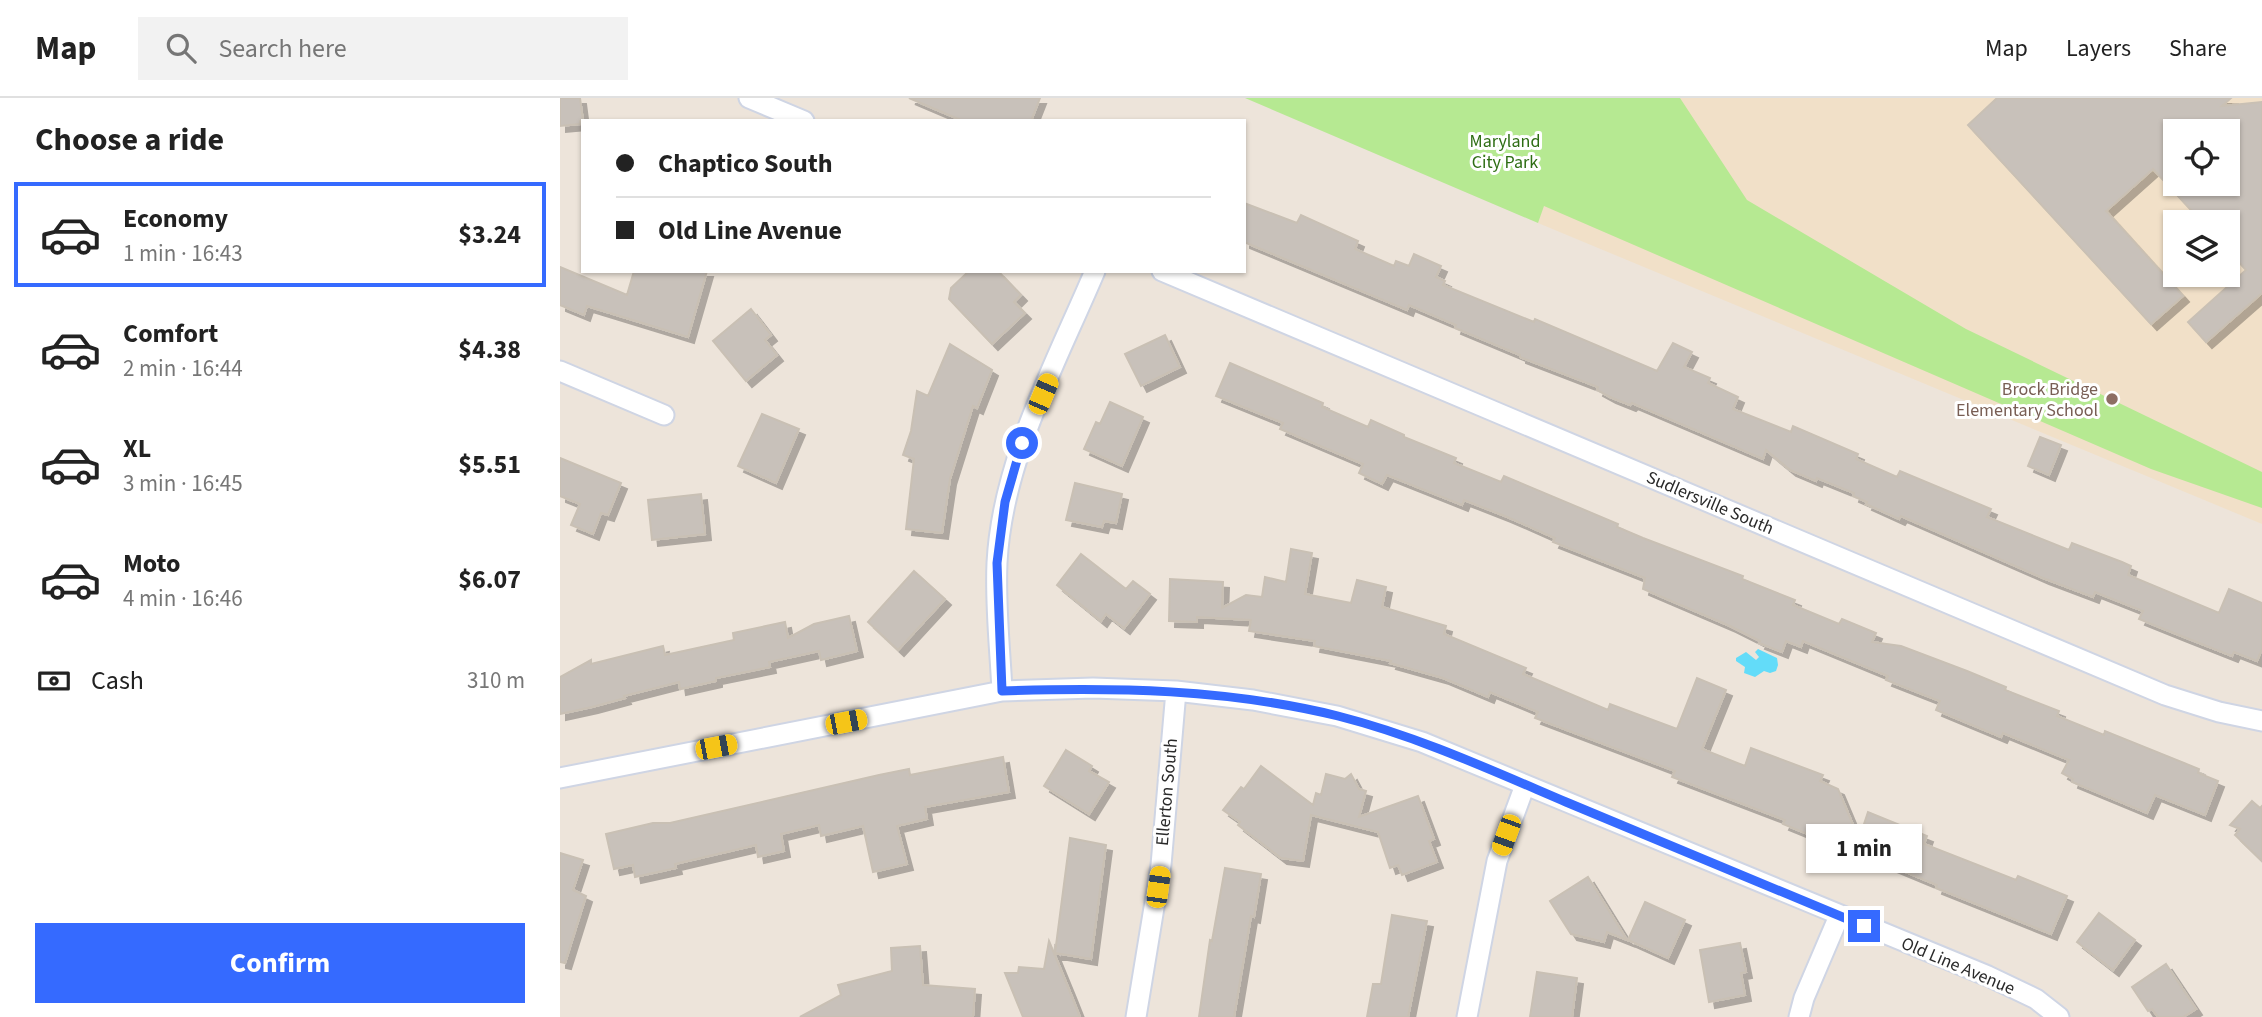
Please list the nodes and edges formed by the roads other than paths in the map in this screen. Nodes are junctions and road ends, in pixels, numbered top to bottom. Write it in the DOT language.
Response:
graph roads {
  1 [pos="749,98"];
  2 [pos="799,119"];
  3 [pos="1095,273"];
  4 [pos="1167,273"];
  5 [pos="560,371"];
  6 [pos="664,415"];
  7 [pos="1002,691"];
  8 [pos="1176,691"];
  9 [pos="2262,721"];
  10 [pos="560,778"];
  11 [pos="1525,785"];
  12 [pos="1839,916"];
  13 [pos="1136,1017"];
  14 [pos="1468,1017"];
  15 [pos="1799,1017"];
  16 [pos="2059,1017"];
  1 -- 2 [label="street"];
  3 -- 7 [label="street"];
  4 -- 9 [label="street, Sudlersville South"];
  5 -- 6 [label="street"];
  7 -- 8 [label="street, Old Line Avenue"];
  7 -- 10 [label="street, Old Line Avenue"];
  8 -- 11 [label="street, Old Line Avenue"];
  8 -- 13 [label="street, Ellerton South"];
  11 -- 12 [label="street, Old Line Avenue"];
  11 -- 14 [label="street"];
  12 -- 15 [label="street"];
  12 -- 16 [label="street, Old Line Avenue"];
}
